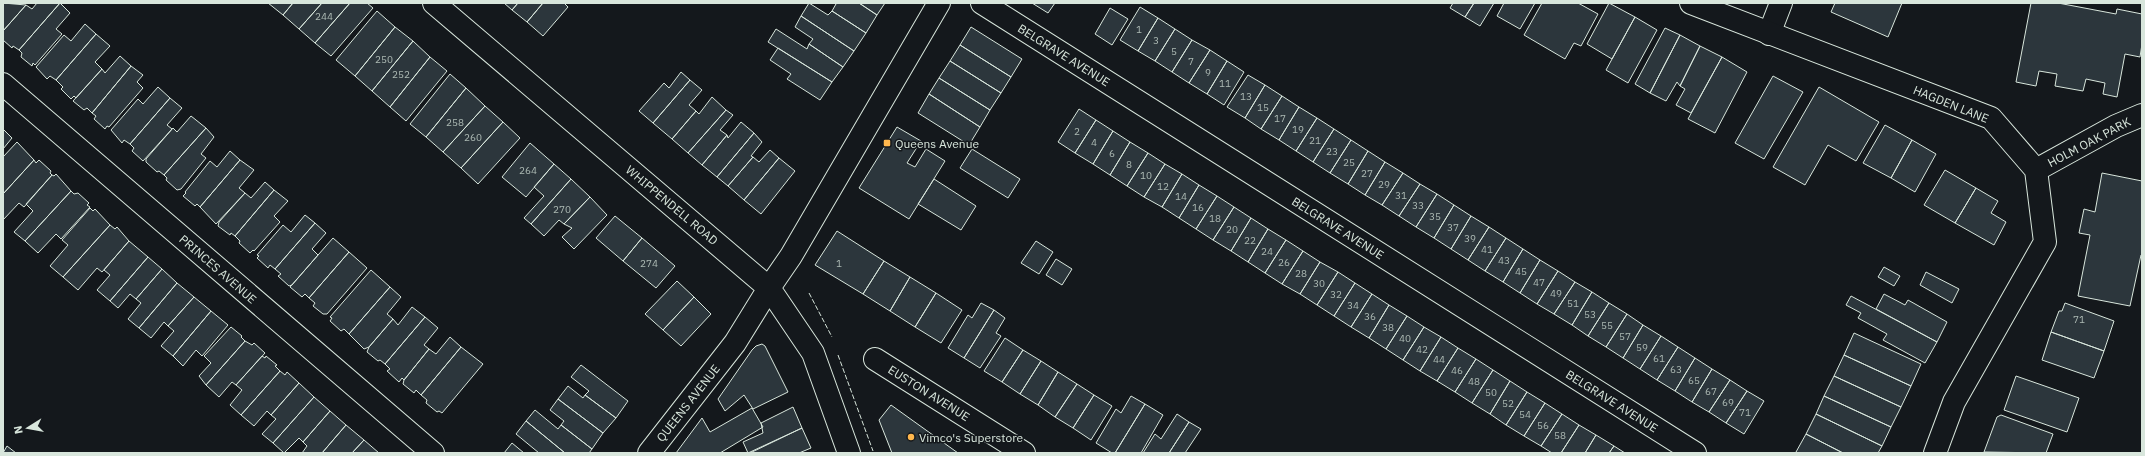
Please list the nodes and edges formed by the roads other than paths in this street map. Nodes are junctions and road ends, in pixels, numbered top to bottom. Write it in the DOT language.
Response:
graph roads {
  1 [pos="434,3"];
  2 [pos="939,3"];
  3 [pos="982,3"];
  4 [pos="1691,3"];
  5 [pos="1781,3"];
  6 [pos="1769,34"];
  7 [pos="3,84"];
  8 [pos="2142,115"];
  9 [pos="2036,170"];
  10 [pos="768,288"];
  11 [pos="876,358"];
  12 [pos="433,453"];
  13 [pos="649,453"];
  14 [pos="849,453"];
  15 [pos="1024,453"];
  16 [pos="1695,453"];
  17 [pos="1935,453"];
  1 -- 10 [label="street, WHIPPENDELL ROAD"];
  2 -- 10 [label="street, QUEENS AVENUE"];
  3 -- 16 [label="street, BELGRAVE AVENUE"];
  4 -- 6 [label="street, HAGDEN LANE"];
  5 -- 6 [label="street"];
  6 -- 9 [label="street, HAGDEN LANE"];
  7 -- 12 [label="street, PRINCES AVENUE"];
  8 -- 9 [label="street, HOLM OAK PARK"];
  9 -- 17 [label="street"];
  10 -- 13 [label="street, QUEENS AVENUE"];
  10 -- 14 [label="street, WHIPPENDELL ROAD"];
  11 -- 15 [label="street, EUSTON AVENUE"];
}
